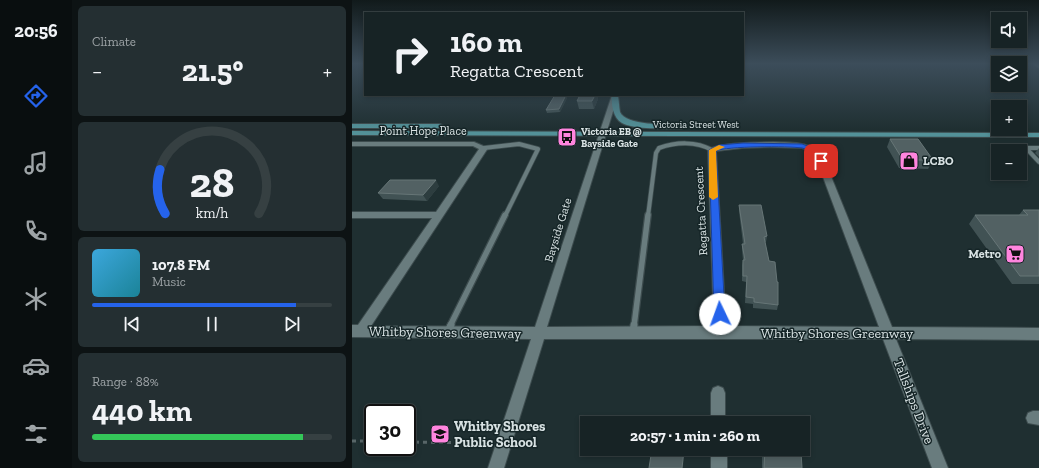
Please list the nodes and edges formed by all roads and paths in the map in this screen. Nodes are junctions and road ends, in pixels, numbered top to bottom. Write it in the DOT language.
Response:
graph roads {
  1 [pos="615,96"];
  2 [pos="615,96"];
  3 [pos="352,126"];
  4 [pos="681,128"];
  5 [pos="991,128"];
  6 [pos="1027,128"];
  7 [pos="1039,129"];
  8 [pos="603,130"];
  9 [pos="352,133"];
  10 [pos="1039,135"];
  11 [pos="352,144"];
  12 [pos="484,148"];
  13 [pos="1039,148"];
  14 [pos="712,150"];
  15 [pos="1039,162"];
  16 [pos="439,214"];
  17 [pos="352,215"];
  18 [pos="356,331"];
  19 [pos="633,332"];
  20 [pos="720,332"];
  21 [pos="448,333"];
  22 [pos="888,333"];
  23 [pos="539,334"];
  24 [pos="1039,334"];
  25 [pos="718,393"];
  26 [pos="718,416"];
  27 [pos="352,441"];
  28 [pos="364,441"];
  29 [pos="416,442"];
  30 [pos="479,443"];
  31 [pos="719,456"];
  32 [pos="496,468"];
  33 [pos="719,468"];
  34 [pos="940,468"];
  1 -- 4 [label="main road"];
  2 -- 8 [label="street, Bayside Gate"];
  3 -- 8 [label="main road, Victoria Street West"];
  4 -- 5 [label="main road, Victoria Street West"];
  4 -- 8 [label="main road, Victoria Street West"];
  6 -- 7 [label="main road"];
  8 -- 9 [label="main road, Victoria Street West"];
  8 -- 10 [label="main road, Victoria Street West"];
  8 -- 23 [label="street, Bayside Gate"];
  11 -- 12 [label="street, Point Hope Place"];
  12 -- 16 [label="street"];
  12 -- 21 [label="lane"];
  13 -- 15 [label="lane"];
  14 -- 19 [label="lane"];
  14 -- 20 [label="street, Regatta Crescent"];
  14 -- 22 [label="street, Regatta Crescent"];
  16 -- 17 [label="street"];
  16 -- 18 [label="street"];
  18 -- 21 [label="street, Whitby Shores Greenway"];
  19 -- 20 [label="street, Whitby Shores Greenway"];
  19 -- 23 [label="street, Whitby Shores Greenway"];
  20 -- 22 [label="street, Whitby Shores Greenway"];
  21 -- 23 [label="street, Whitby Shores Greenway"];
  22 -- 24 [label="street, Whitby Shores Greenway"];
  22 -- 34 [label="street, Tallships Drive"];
  23 -- 32 [label="street, Whitby Shores Greenway"];
  25 -- 26 [label="street"];
  27 -- 28 [label="path"];
  29 -- 30 [label="path"];
  31 -- 33 [label="street"];
}
